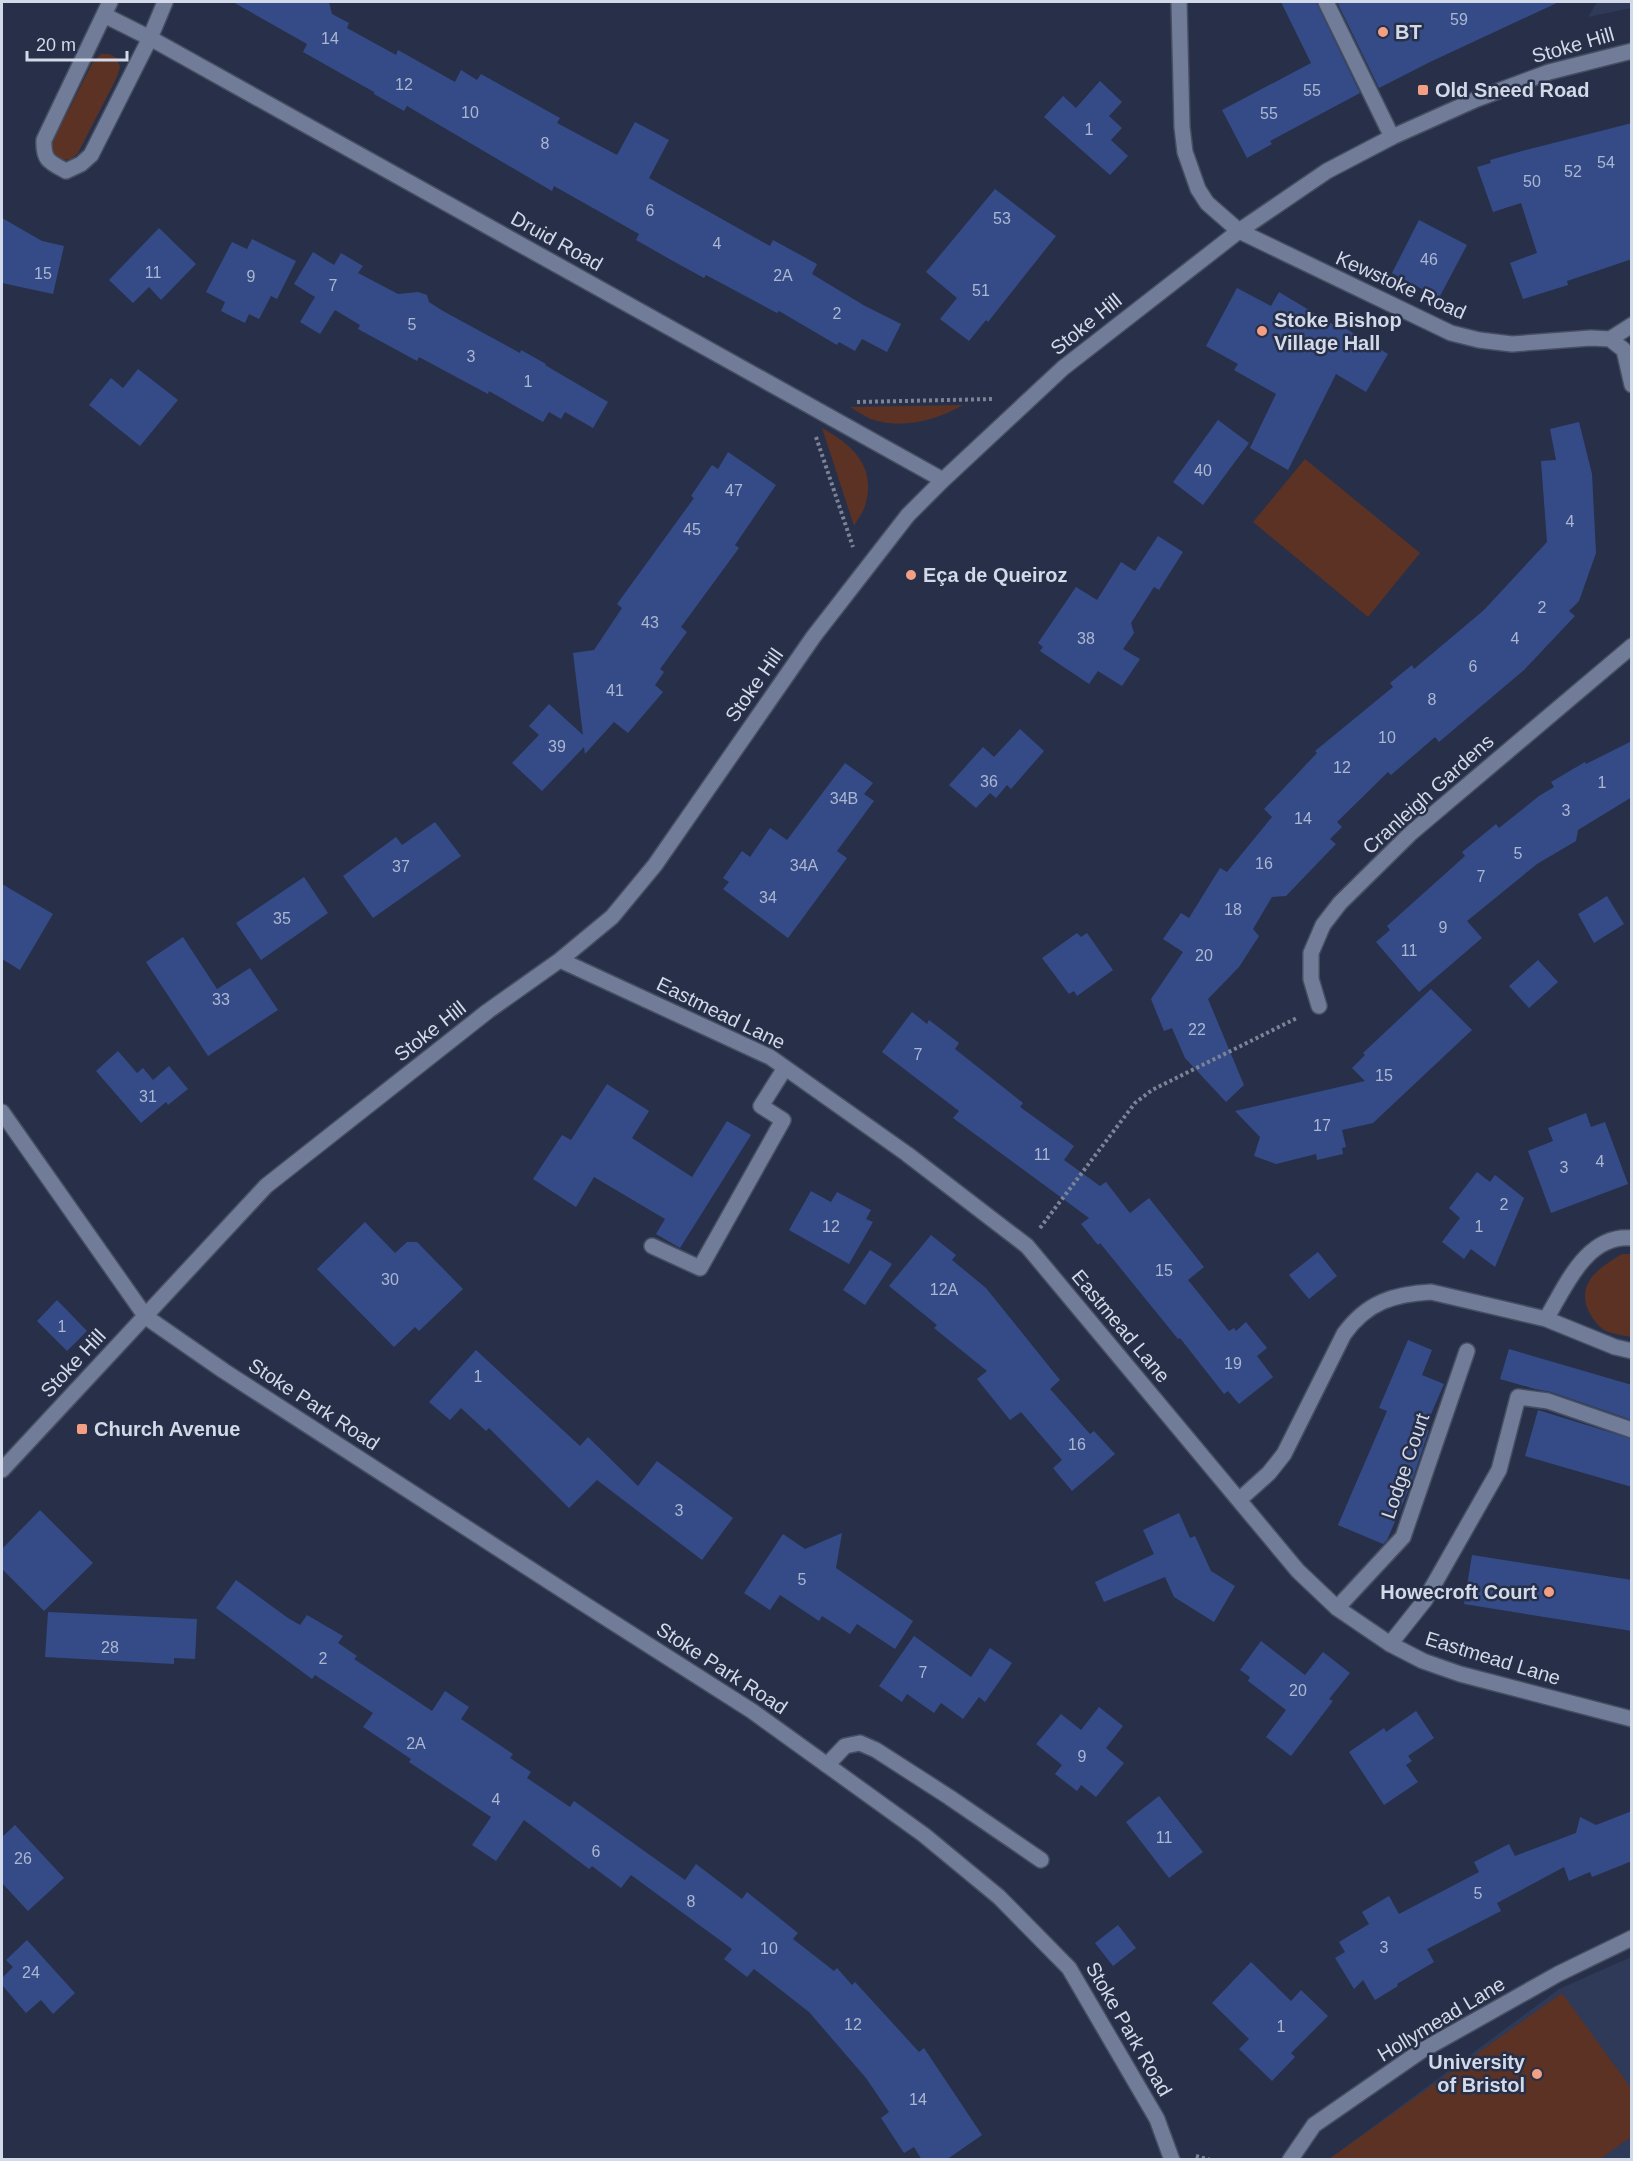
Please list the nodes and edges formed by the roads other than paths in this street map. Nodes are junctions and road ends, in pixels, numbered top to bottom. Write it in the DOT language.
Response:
graph roads {
  1 [pos="165,2"];
  2 [pos="1179,2"];
  3 [pos="1326,2"];
  4 [pos="107,8"];
  5 [pos="150,38"];
  6 [pos="1632,51"];
  7 [pos="1392,137"];
  8 [pos="1239,231"];
  9 [pos="1632,325"];
  10 [pos="1610,339"];
  11 [pos="1632,385"];
  12 [pos="943,480"];
  13 [pos="1632,646"];
  14 [pos="560,960"];
  15 [pos="1319,1006"];
  16 [pos="785,1068"];
  17 [pos="2,1113"];
  18 [pos="1632,1238"];
  19 [pos="652,1246"];
  20 [pos="146,1317"];
  21 [pos="1546,1319"];
  22 [pos="1467,1351"];
  23 [pos="1632,1351"];
  24 [pos="1632,1430"];
  25 [pos="2,1470"];
  26 [pos="1239,1500"];
  27 [pos="1337,1608"];
  28 [pos="1390,1644"];
  29 [pos="1632,1719"];
  30 [pos="827,1764"];
  31 [pos="1041,1860"];
  32 [pos="1632,1938"];
  33 [pos="1172,2160"];
  34 [pos="1290,2160"];
  1 -- 5 [label="street, Druid Road"];
  2 -- 8 [label="street"];
  3 -- 7 [label="street"];
  4 -- 5 [label="street, Druid Road"];
  4 -- 5 [label="street, Druid Road"];
  5 -- 12 [label="street, Druid Road"];
  6 -- 7 [label="street, Stoke Hill"];
  7 -- 8 [label="street, Stoke Hill"];
  8 -- 10 [label="street, Kewstoke Road"];
  8 -- 12 [label="street, Stoke Hill"];
  9 -- 10 [label="street"];
  10 -- 11 [label="street"];
  12 -- 14 [label="street, Stoke Hill"];
  13 -- 15 [label="street, Cranleigh Gardens"];
  14 -- 16 [label="street, Eastmead Lane"];
  14 -- 20 [label="street, Stoke Hill"];
  16 -- 19 [label="street"];
  16 -- 26 [label="street, Eastmead Lane"];
  17 -- 20 [label="street"];
  18 -- 21 [label="street"];
  20 -- 25 [label="street, Stoke Hill"];
  20 -- 30 [label="street, Stoke Park Road"];
  21 -- 23 [label="street"];
  21 -- 26 [label="street"];
  22 -- 27 [label="street, Lodge Court"];
  24 -- 28 [label="street"];
  26 -- 27 [label="street, Eastmead Lane"];
  27 -- 28 [label="street, Eastmead Lane"];
  28 -- 29 [label="street, Eastmead Lane"];
  30 -- 31 [label="street"];
  30 -- 33 [label="street, Stoke Park Road"];
  32 -- 34 [label="street, Hollymead Lane"];
}
